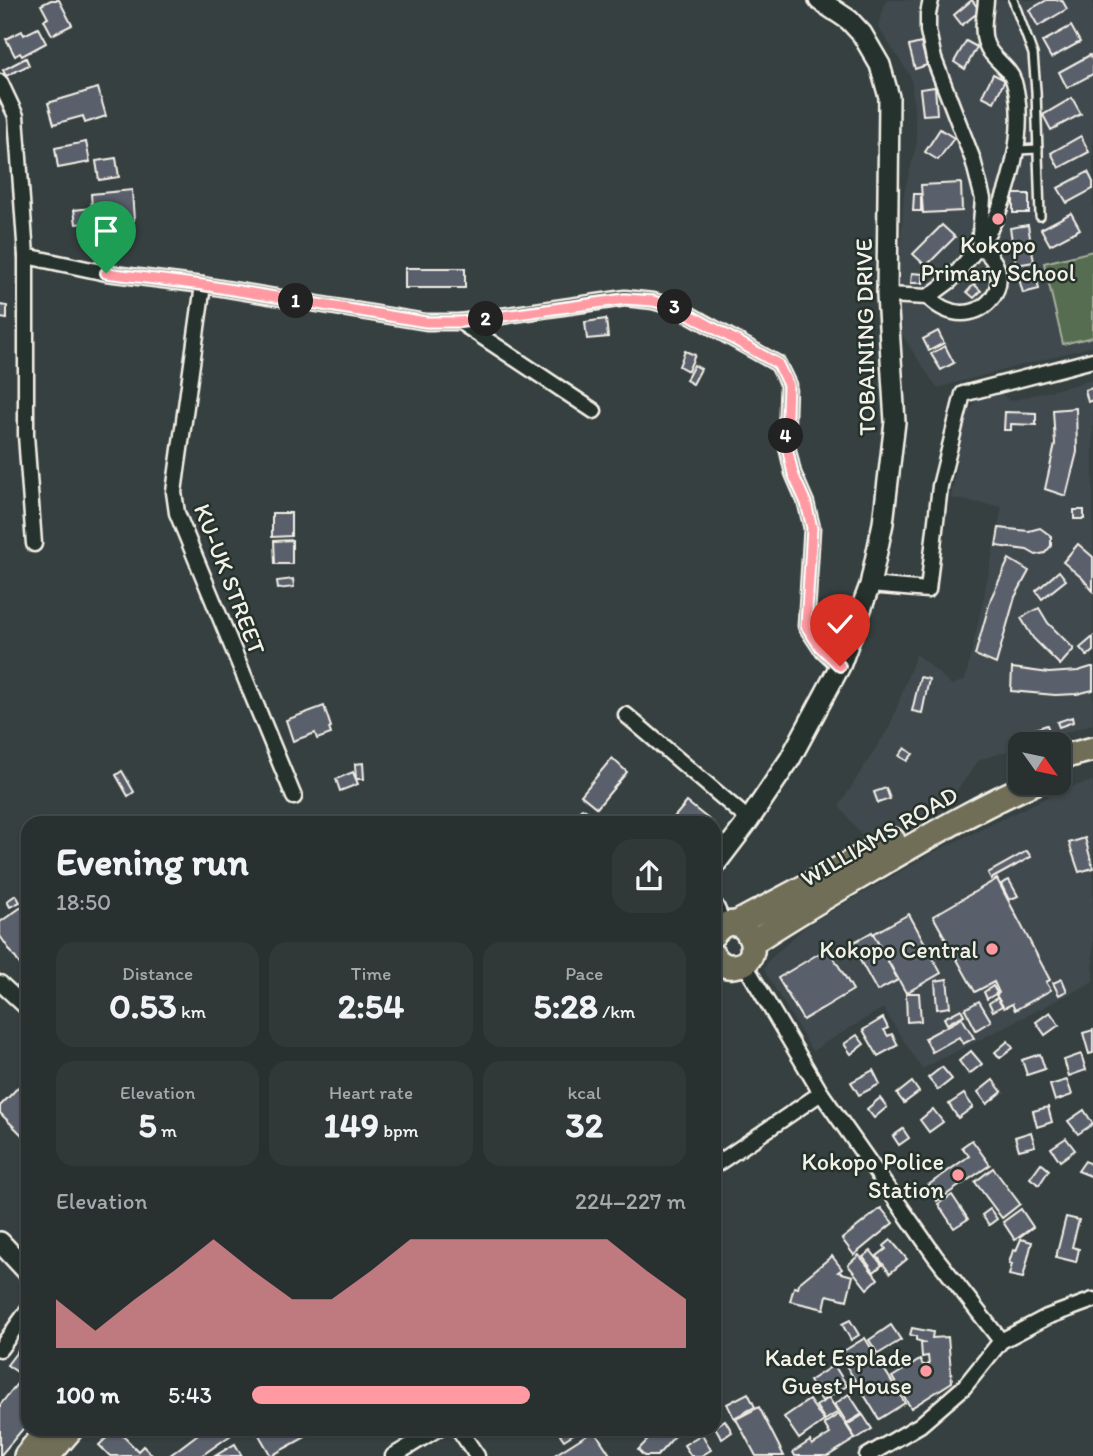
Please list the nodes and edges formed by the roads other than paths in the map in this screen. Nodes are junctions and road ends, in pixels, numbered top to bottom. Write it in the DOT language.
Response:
graph roads {
  1 [pos="819,0"];
  2 [pos="931,0"];
  3 [pos="986,0"];
  4 [pos="1013,0"];
  5 [pos="0,82"];
  6 [pos="1038,149"];
  7 [pos="1017,150"];
  8 [pos="1040,216"];
  9 [pos="979,246"];
  10 [pos="26,256"];
  11 [pos="203,285"];
  12 [pos="887,295"];
  13 [pos="928,297"];
  14 [pos="460,322"];
  15 [pos="1093,360"];
  16 [pos="594,411"];
  17 [pos="34,544"];
  18 [pos="870,585"];
  19 [pos="840,666"];
  20 [pos="625,715"];
  21 [pos="1093,749"];
  22 [pos="1071,755"];
  23 [pos="1093,763"];
  24 [pos="1071,769"];
  25 [pos="1008,779"];
  26 [pos="1008,795"];
  27 [pos="294,797"];
  28 [pos="749,820"];
  29 [pos="721,857"];
  30 [pos="721,923"];
  31 [pos="730,959"];
  32 [pos="0,983"];
  33 [pos="21,1002"];
  34 [pos="821,1093"];
  35 [pos="721,1161"];
  36 [pos="0,1242"];
  37 [pos="21,1264"];
  38 [pos="1093,1300"];
  39 [pos="21,1320"];
  40 [pos="1001,1341"];
  41 [pos="0,1349"];
  42 [pos="42,1436"];
  43 [pos="65,1436"];
  44 [pos="426,1436"];
  45 [pos="463,1436"];
  46 [pos="26,1456"];
  47 [pos="48,1456"];
  48 [pos="393,1456"];
  49 [pos="477,1456"];
  50 [pos="867,1456"];
  1 -- 12 [label="street, TOBAINING DRIVE"];
  2 -- 9 [label="street"];
  3 -- 7 [label="street"];
  4 -- 6 [label="lane"];
  5 -- 10 [label="street"];
  6 -- 7 [label="lane"];
  6 -- 8 [label="lane"];
  7 -- 9 [label="street"];
  9 -- 13 [label="street"];
  9 -- 13 [label="street"];
  10 -- 11 [label="street"];
  10 -- 17 [label="street"];
  11 -- 14 [label="street"];
  11 -- 27 [label="street, KU-UK STREET"];
  12 -- 13 [label="street"];
  12 -- 18 [label="street, TOBAINING DRIVE"];
  14 -- 16 [label="street"];
  14 -- 19 [label="street"];
  15 -- 18 [label="street"];
  18 -- 19 [label="street, TOBAINING DRIVE"];
  19 -- 28 [label="street, TOBAINING DRIVE"];
  20 -- 28 [label="street"];
  21 -- 22 [label="main road"];
  23 -- 24 [label="main road"];
  25 -- 30 [label="main road, WILLIAMS ROAD"];
  26 -- 31 [label="main road, WILLIAMS ROAD"];
  28 -- 29 [label="street, TOBAINING DRIVE"];
  30 -- 31 [label="main road, WILLIAMS ROAD"];
  31 -- 34 [label="street"];
  32 -- 33 [label="street"];
  34 -- 35 [label="street"];
  34 -- 40 [label="street"];
  36 -- 37 [label="street"];
  38 -- 40 [label="street"];
  39 -- 41 [label="street"];
  40 -- 50 [label="street"];
  42 -- 46 [label="main road"];
  43 -- 47 [label="main road"];
  44 -- 48 [label="street"];
  45 -- 49 [label="street"];
}
